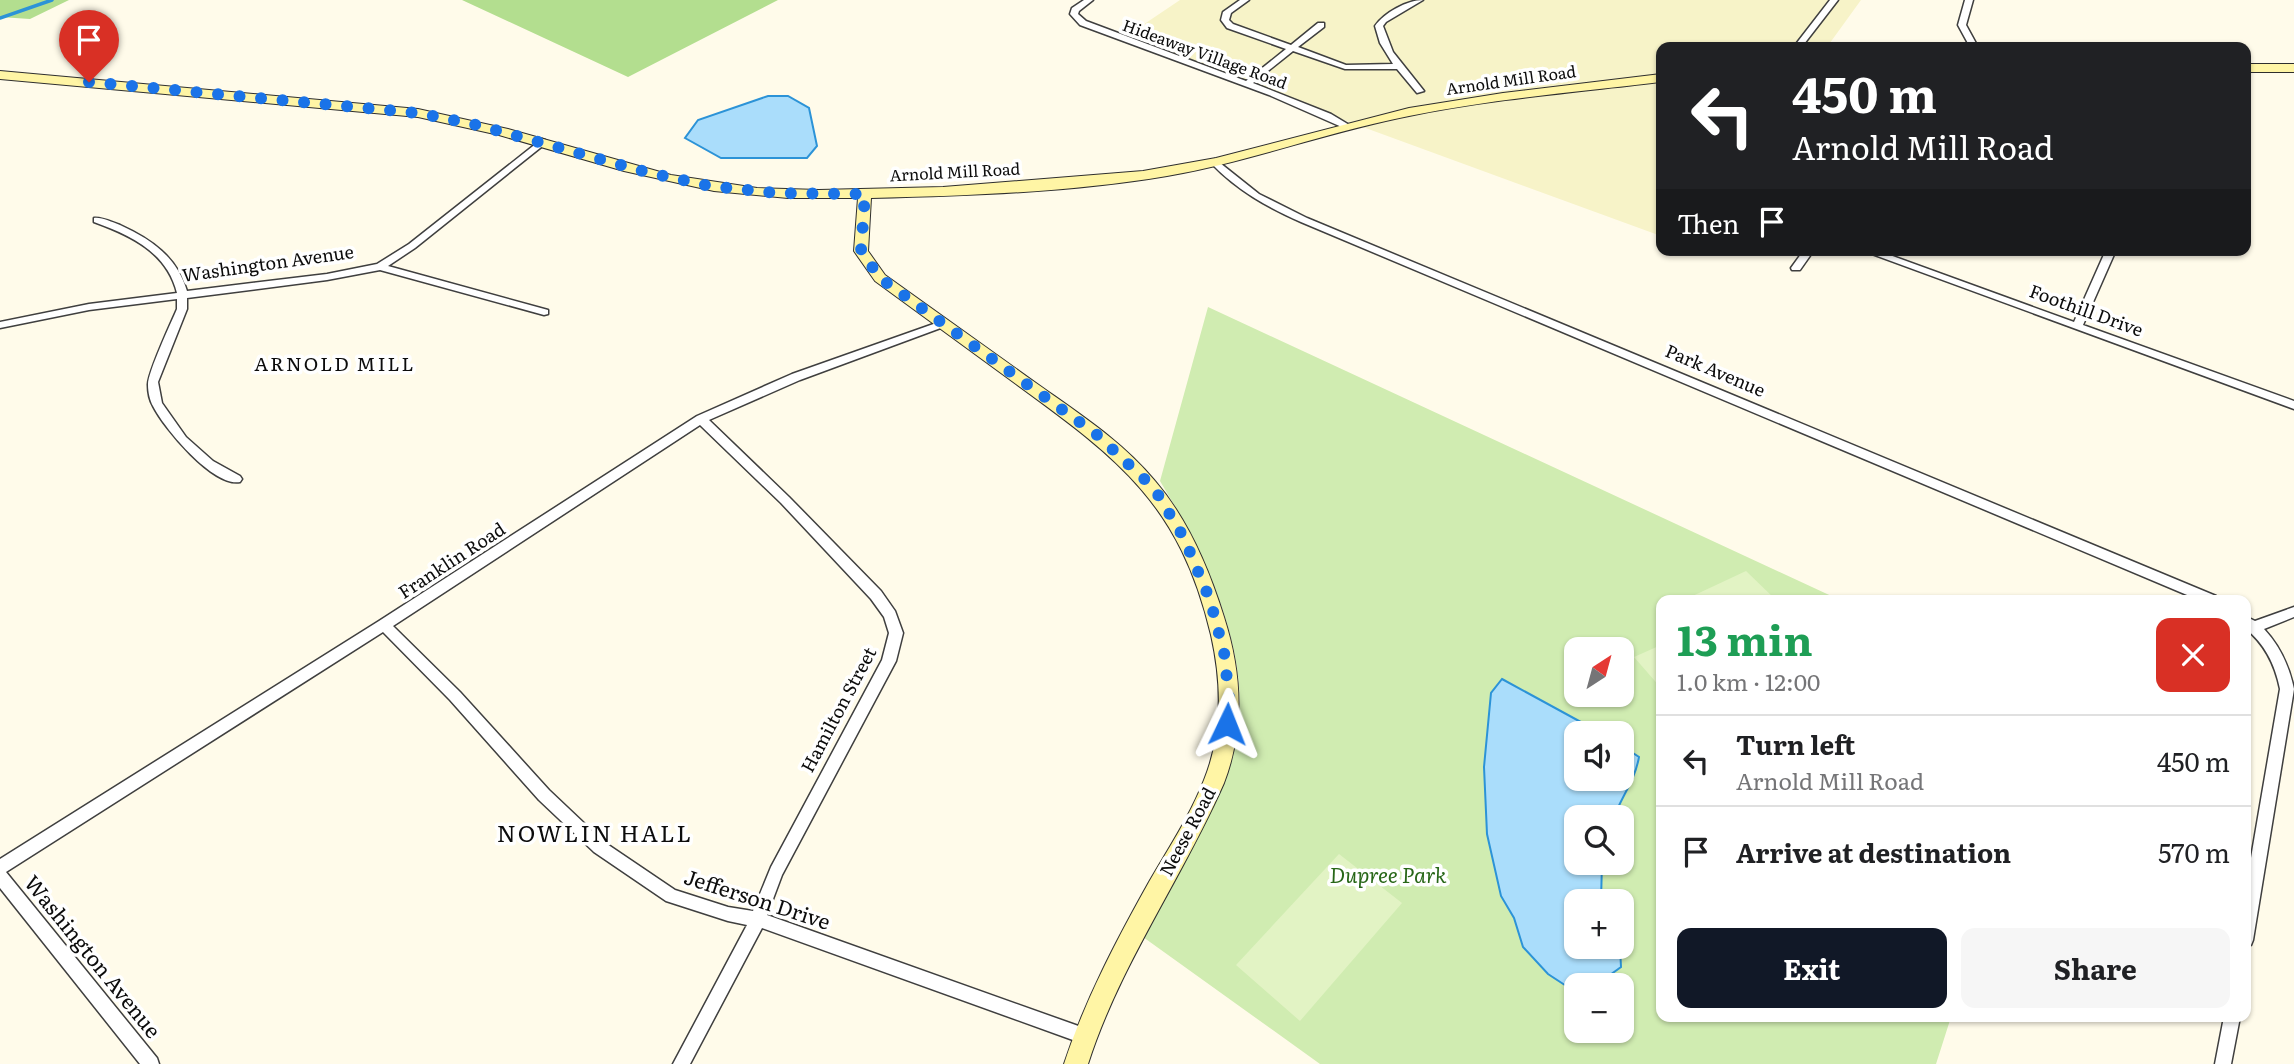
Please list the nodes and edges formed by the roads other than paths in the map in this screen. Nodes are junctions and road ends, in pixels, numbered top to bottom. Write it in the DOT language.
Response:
graph roads {
  1 [pos="1089,0"];
  2 [pos="1245,0"];
  3 [pos="1419,0"];
  4 [pos="1834,0"];
  5 [pos="1969,0"];
  6 [pos="1321,25"];
  7 [pos="1802,42"];
  8 [pos="1971,42"];
  9 [pos="1292,50"];
  10 [pos="1400,66"];
  11 [pos="2251,68"];
  12 [pos="2294,68"];
  13 [pos="0,75"];
  14 [pos="1656,79"];
  15 [pos="1247,84"];
  16 [pos="1420,91"];
  17 [pos="1347,127"];
  18 [pos="542,142"];
  19 [pos="1215,162"];
  20 [pos="865,194"];
  21 [pos="97,220"];
  22 [pos="1805,256"];
  23 [pos="1883,256"];
  24 [pos="2107,256"];
  25 [pos="380,267"];
  26 [pos="1796,268"];
  27 [pos="182,295"];
  28 [pos="544,312"];
  29 [pos="942,324"];
  30 [pos="0,325"];
  31 [pos="2077,326"];
  32 [pos="2294,405"];
  33 [pos="701,419"];
  34 [pos="236,479"];
  35 [pos="2199,595"];
  36 [pos="2294,612"];
  37 [pos="2251,624"];
  38 [pos="384,625"];
  39 [pos="2251,625"];
  40 [pos="0,867"];
  41 [pos="0,876"];
  42 [pos="2251,904"];
  43 [pos="758,919"];
  44 [pos="2231,1022"];
  45 [pos="1084,1036"];
  46 [pos="151,1064"];
  47 [pos="681,1064"];
  48 [pos="1076,1064"];
  49 [pos="2224,1064"];
  1 -- 15 [label="street, Hideaway Village Road"];
  2 -- 9 [label="street"];
  3 -- 10 [label="street"];
  4 -- 7 [label="street"];
  5 -- 8 [label="street"];
  6 -- 9 [label="street"];
  9 -- 10 [label="street"];
  9 -- 15 [label="street"];
  10 -- 16 [label="street"];
  11 -- 12 [label="main road"];
  13 -- 18 [label="main road, Arnold Mill Road"];
  14 -- 17 [label="main road, Arnold Mill Road"];
  15 -- 17 [label="street, Hideaway Village Road"];
  17 -- 19 [label="main road, Arnold Mill Road"];
  18 -- 20 [label="main road, Arnold Mill Road"];
  18 -- 25 [label="street, Washington Avenue"];
  19 -- 20 [label="main road, Arnold Mill Road"];
  19 -- 35 [label="street, Park Avenue"];
  20 -- 29 [label="main road, Neese Road"];
  21 -- 27 [label="street"];
  22 -- 26 [label="street"];
  23 -- 31 [label="street, Foothill Drive"];
  24 -- 31 [label="street"];
  25 -- 27 [label="street, Washington Avenue"];
  25 -- 28 [label="street"];
  27 -- 30 [label="street, Washington Avenue"];
  27 -- 34 [label="street"];
  29 -- 33 [label="street, Franklin Road"];
  29 -- 45 [label="main road, Neese Road"];
  31 -- 32 [label="street, Foothill Drive"];
  33 -- 38 [label="street, Franklin Road"];
  33 -- 43 [label="street, Hamilton Street"];
  36 -- 37 [label="street"];
  38 -- 40 [label="street, Franklin Road"];
  38 -- 43 [label="street, Jefferson Drive"];
  39 -- 42 [label="street"];
  41 -- 46 [label="street, Washington Avenue"];
  43 -- 45 [label="street, Jefferson Drive"];
  43 -- 47 [label="street, Hamilton Street"];
  44 -- 49 [label="street"];
  45 -- 48 [label="main road, Neese Road"];
}
